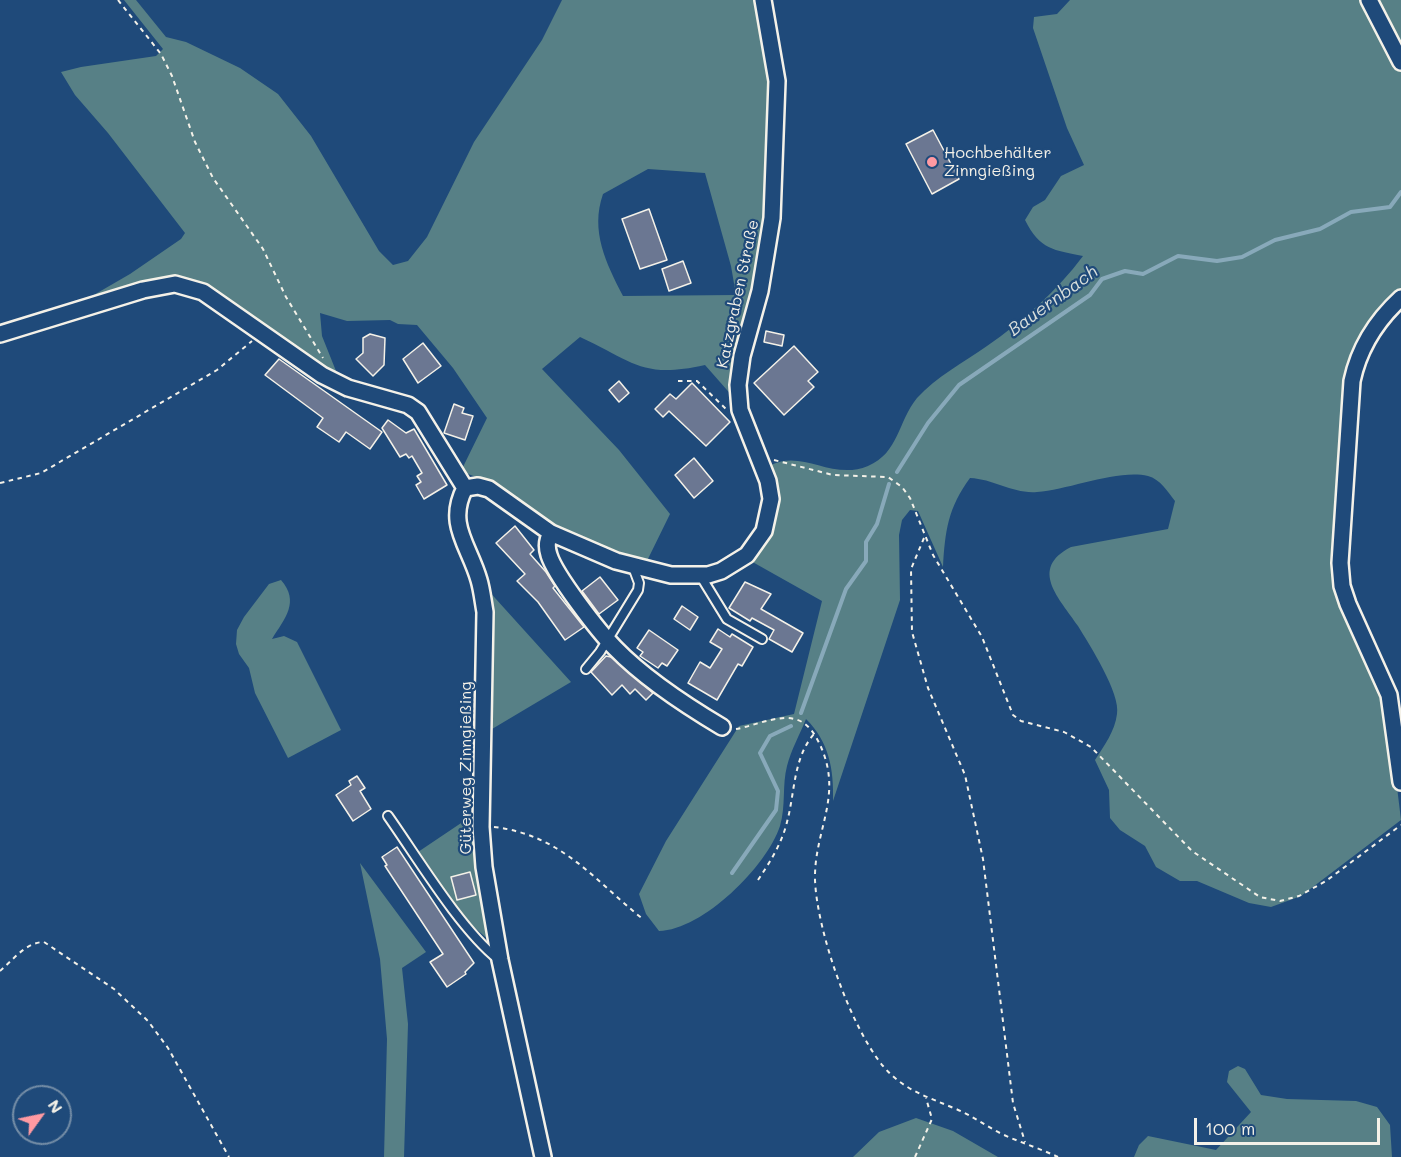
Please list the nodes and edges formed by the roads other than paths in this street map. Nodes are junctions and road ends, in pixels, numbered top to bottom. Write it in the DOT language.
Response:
graph roads {
  1 [pos="763,0"];
  2 [pos="1369,0"];
  3 [pos="1401,62"];
  4 [pos="1401,298"];
  5 [pos="0,333"];
  6 [pos="465,488"];
  7 [pos="551,533"];
  8 [pos="633,567"];
  9 [pos="700,575"];
  10 [pos="762,639"];
  11 [pos="608,640"];
  12 [pos="586,669"];
  13 [pos="722,727"];
  14 [pos="1401,782"];
  15 [pos="388,816"];
  16 [pos="500,960"];
  17 [pos="543,1157"];
  1 -- 9 [label="street, Katzgraben Straße"];
  2 -- 3 [label="street"];
  4 -- 14 [label="street"];
  5 -- 6 [label="street"];
  6 -- 7 [label="street, Katzgraben Straße"];
  6 -- 16 [label="street, Güterweg Zinngießing"];
  7 -- 8 [label="street, Katzgraben Straße"];
  7 -- 11 [label="street"];
  8 -- 9 [label="street, Katzgraben Straße"];
  8 -- 11 [label="lane"];
  9 -- 10 [label="lane"];
  11 -- 12 [label="lane"];
  11 -- 13 [label="street"];
  15 -- 16 [label="lane"];
  16 -- 17 [label="street, Güterweg Zinngießing"];
}
